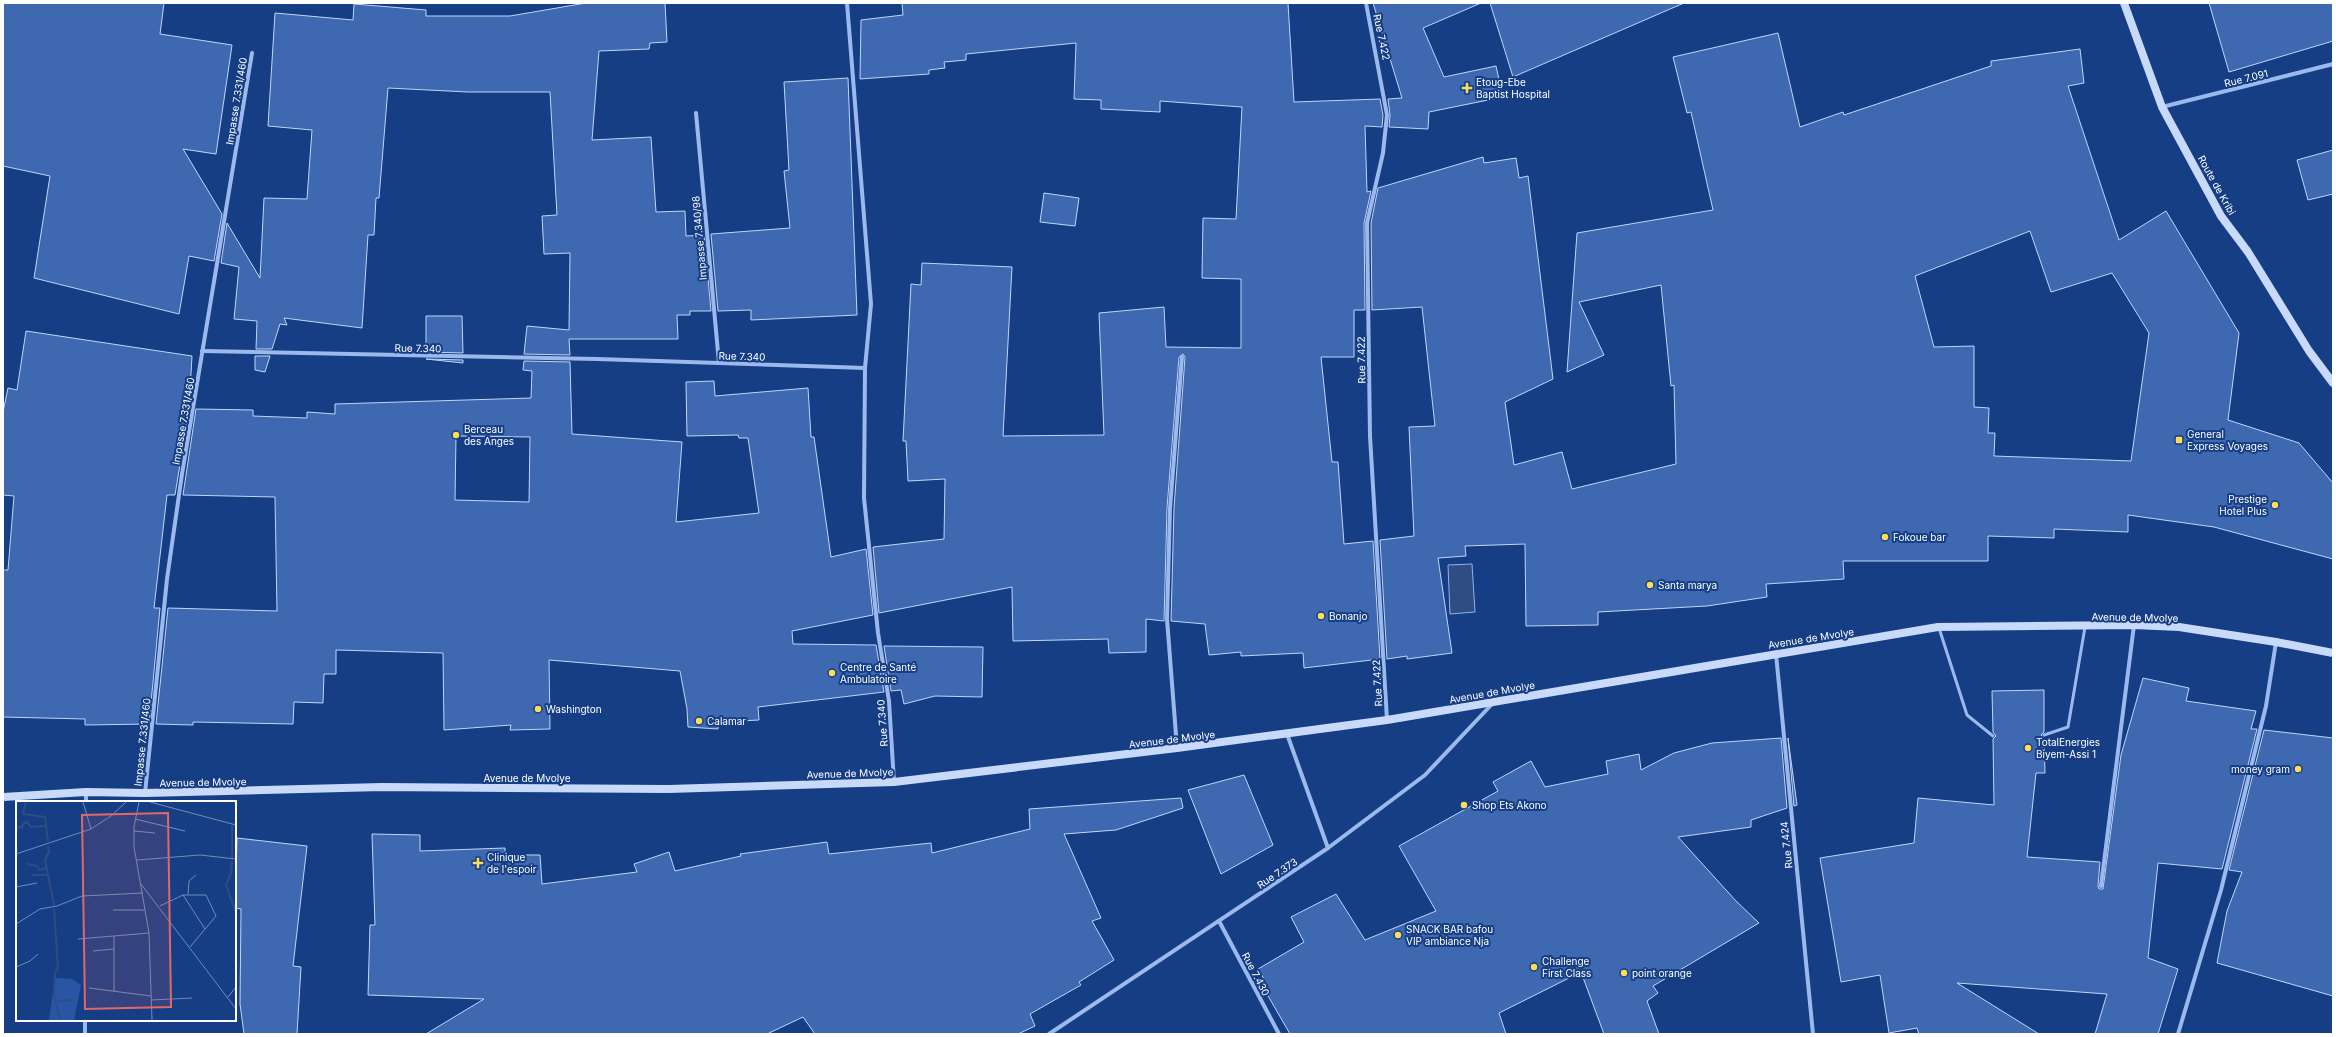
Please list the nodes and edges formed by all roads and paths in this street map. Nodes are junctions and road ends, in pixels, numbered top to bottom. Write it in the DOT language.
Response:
graph roads {
  1 [pos="847,3"];
  2 [pos="1366,3"];
  3 [pos="2124,3"];
  4 [pos="252,53"];
  5 [pos="2333,64"];
  6 [pos="2162,107"];
  7 [pos="696,113"];
  8 [pos="202,351"];
  9 [pos="1182,357"];
  10 [pos="719,363"];
  11 [pos="865,368"];
  12 [pos="2333,383"];
  13 [pos="2086,625"];
  14 [pos="2134,625"];
  15 [pos="1938,628"];
  16 [pos="2276,642"];
  17 [pos="2333,653"];
  18 [pos="1776,654"];
  19 [pos="1494,702"];
  20 [pos="1387,720"];
  21 [pos="1287,734"];
  22 [pos="2044,735"];
  23 [pos="1993,736"];
  24 [pos="1177,748"];
  25 [pos="894,782"];
  26 [pos="86,792"];
  27 [pos="145,793"];
  28 [pos="3,797"];
  29 [pos="86,801"];
  30 [pos="1328,848"];
  31 [pos="2101,886"];
  32 [pos="1219,922"];
  33 [pos="85,1021"];
  34 [pos="85,1034"];
  35 [pos="1049,1034"];
  36 [pos="1279,1034"];
  37 [pos="1813,1034"];
  38 [pos="2178,1034"];
  1 -- 11 [label="street"];
  2 -- 20 [label="street, Rue 7.422"];
  3 -- 6 [label="main road, Route de Kribi"];
  4 -- 8 [label="street, Impasse 7.331/460"];
  5 -- 6 [label="street, Rue 7.091"];
  6 -- 12 [label="main road, Route de Kribi"];
  7 -- 10 [label="street, Impasse 7.340/98"];
  8 -- 10 [label="street, Rue 7.340"];
  8 -- 27 [label="street, Impasse 7.331/460"];
  9 -- 24 [label="street"];
  10 -- 11 [label="street, Rue 7.340"];
  11 -- 25 [label="street, Rue 7.340"];
  13 -- 14 [label="main road, Avenue de Mvolye"];
  13 -- 15 [label="main road, Avenue de Mvolye"];
  13 -- 22 [label="lane"];
  14 -- 16 [label="main road, Avenue de Mvolye"];
  14 -- 31 [label="street"];
  15 -- 18 [label="main road, Avenue de Mvolye"];
  15 -- 23 [label="lane"];
  16 -- 17 [label="main road, Avenue de Mvolye"];
  16 -- 38 [label="street"];
  18 -- 19 [label="main road, Avenue de Mvolye"];
  18 -- 37 [label="street, Rue 7.424"];
  19 -- 20 [label="main road, Avenue de Mvolye"];
  19 -- 30 [label="street, Rue 7.373"];
  20 -- 21 [label="main road, Avenue de Mvolye"];
  21 -- 24 [label="main road, Avenue de Mvolye"];
  21 -- 30 [label="street"];
  24 -- 25 [label="main road, Avenue de Mvolye"];
  25 -- 27 [label="main road, Avenue de Mvolye"];
  26 -- 27 [label="main road, Avenue de Mvolye"];
  26 -- 28 [label="main road, Avenue de Mvolye"];
  26 -- 29 [label="street"];
  30 -- 32 [label="street, Rue 7.373"];
  32 -- 35 [label="street, Rue 7.373"];
  32 -- 36 [label="street, Rue 7.430"];
  33 -- 34 [label="street"];
}
